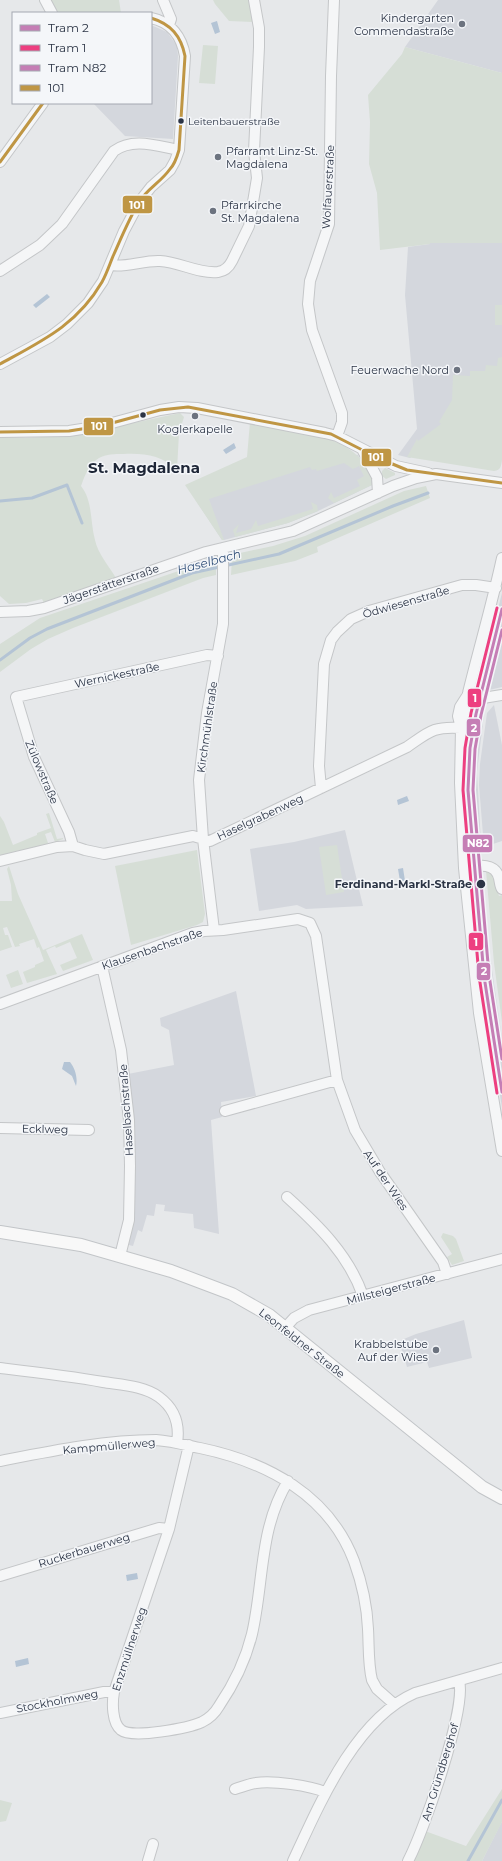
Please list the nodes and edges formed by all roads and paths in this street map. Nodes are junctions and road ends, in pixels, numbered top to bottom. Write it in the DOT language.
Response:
graph roads {
  1 [pos="45,0"];
  2 [pos="162,0"];
  3 [pos="254,0"];
  4 [pos="334,0"];
  5 [pos="51,12"];
  6 [pos="152,18"];
  7 [pos="169,25"];
  8 [pos="42,104"];
  9 [pos="179,150"];
  10 [pos="0,162"];
  11 [pos="111,265"];
  12 [pos="0,271"];
  13 [pos="0,364"];
  14 [pos="0,432"];
  15 [pos="337,436"];
  16 [pos="363,451"];
  17 [pos="436,474"];
  18 [pos="502,483"];
  19 [pos="378,492"];
  20 [pos="223,548"];
  21 [pos="502,558"];
  22 [pos="496,588"];
  23 [pos="0,612"];
  24 [pos="218,656"];
  25 [pos="502,695"];
  26 [pos="467,696"];
  27 [pos="16,697"];
  28 [pos="461,728"];
  29 [pos="322,788"];
  30 [pos="203,839"];
  31 [pos="73,846"];
  32 [pos="0,861"];
  33 [pos="464,868"];
  34 [pos="502,889"];
  35 [pos="310,923"];
  36 [pos="214,930"];
  37 [pos="102,966"];
  38 [pos="0,1004"];
  39 [pos="337,1080"];
  40 [pos="225,1110"];
  41 [pos="0,1128"];
  42 [pos="89,1130"];
  43 [pos="502,1151"];
  44 [pos="287,1197"];
  45 [pos="0,1232"];
  46 [pos="120,1256"];
  47 [pos="502,1259"];
  48 [pos="447,1274"];
  49 [pos="363,1296"];
  50 [pos="285,1328"];
  51 [pos="0,1368"];
  52 [pos="177,1442"];
  53 [pos="189,1445"];
  54 [pos="0,1461"];
  55 [pos="288,1481"];
  56 [pos="482,1487"];
  57 [pos="502,1498"];
  58 [pos="502,1508"];
  59 [pos="169,1529"];
  60 [pos="0,1576"];
  61 [pos="502,1668"];
  62 [pos="459,1681"];
  63 [pos="114,1692"];
  64 [pos="394,1704"];
  65 [pos="0,1713"];
  66 [pos="235,1789"];
  67 [pos="325,1792"];
  68 [pos="153,1844"];
  69 [pos="148,1861"];
  70 [pos="293,1861"];
  71 [pos="408,1861"];
  1 -- 5 [label="street"];
  2 -- 7 [label="street"];
  3 -- 11 [label="street"];
  4 -- 15 [label="street, Wolfauerstraße"];
  6 -- 7 [label="street"];
  7 -- 9 [label="street"];
  8 -- 10 [label="street"];
  9 -- 11 [label="street"];
  9 -- 12 [label="street"];
  11 -- 13 [label="street"];
  14 -- 15 [label="street"];
  15 -- 16 [label="street"];
  16 -- 17 [label="street"];
  16 -- 19 [label="street"];
  17 -- 18 [label="street, Jägerstätterstraße"];
  17 -- 19 [label="street, Jägerstätterstraße"];
  19 -- 20 [label="street, Jägerstätterstraße"];
  20 -- 23 [label="street, Jägerstätterstraße"];
  20 -- 24 [label="street, Kirchmühlstraße"];
  21 -- 22 [label="street"];
  22 -- 26 [label="street"];
  22 -- 29 [label="street, Ödwiesenstraße"];
  24 -- 27 [label="street, Wernickestraße"];
  24 -- 30 [label="street, Kirchmühlstraße"];
  25 -- 26 [label="street"];
  26 -- 28 [label="street"];
  27 -- 31 [label="street, Zülowstraße"];
  28 -- 29 [label="street, Haselgrabenweg"];
  28 -- 33 [label="street"];
  29 -- 30 [label="street, Haselgrabenweg"];
  30 -- 31 [label="street, Haselgrabenweg"];
  30 -- 36 [label="street, Kirchmühlstraße"];
  31 -- 32 [label="street, Haselgrabenweg"];
  33 -- 34 [label="street"];
  33 -- 43 [label="street"];
  35 -- 36 [label="street, Klausenbachstraße"];
  35 -- 39 [label="street, Auf der Wies"];
  36 -- 37 [label="street, Klausenbachstraße"];
  37 -- 38 [label="street, Klausenbachstraße"];
  37 -- 46 [label="street, Haselbachstraße"];
  39 -- 40 [label="street"];
  39 -- 48 [label="street, Auf der Wies"];
  41 -- 42 [label="street, Ecklweg"];
  44 -- 49 [label="street"];
  45 -- 46 [label="main road, Leonfeldner Straße"];
  46 -- 50 [label="main road, Leonfeldner Straße"];
  47 -- 48 [label="street, Millsteigerstraße"];
  48 -- 49 [label="street, Millsteigerstraße"];
  49 -- 50 [label="street, Millsteigerstraße"];
  50 -- 56 [label="main road, Leonfeldner Straße"];
  51 -- 52 [label="street"];
  52 -- 53 [label="street, Kampmüllerweg"];
  52 -- 54 [label="street, Kampmüllerweg"];
  53 -- 55 [label="street, Kampmüllerweg"];
  53 -- 59 [label="street, Enzmüllnerweg"];
  55 -- 63 [label="street, Enzmüllnerweg"];
  55 -- 64 [label="street, Kampmüllerweg"];
  56 -- 57 [label="main road, Leonfeldner Straße"];
  56 -- 58 [label="main road, Leonfeldner Straße"];
  59 -- 60 [label="street, Ruckerbauerweg"];
  59 -- 63 [label="street, Enzmüllnerweg"];
  61 -- 62 [label="street"];
  62 -- 64 [label="street"];
  62 -- 71 [label="street, Am Gründberghof"];
  63 -- 65 [label="street, Stockholmweg"];
  64 -- 67 [label="street"];
  66 -- 67 [label="street"];
  67 -- 70 [label="street"];
  68 -- 69 [label="street"];
}
